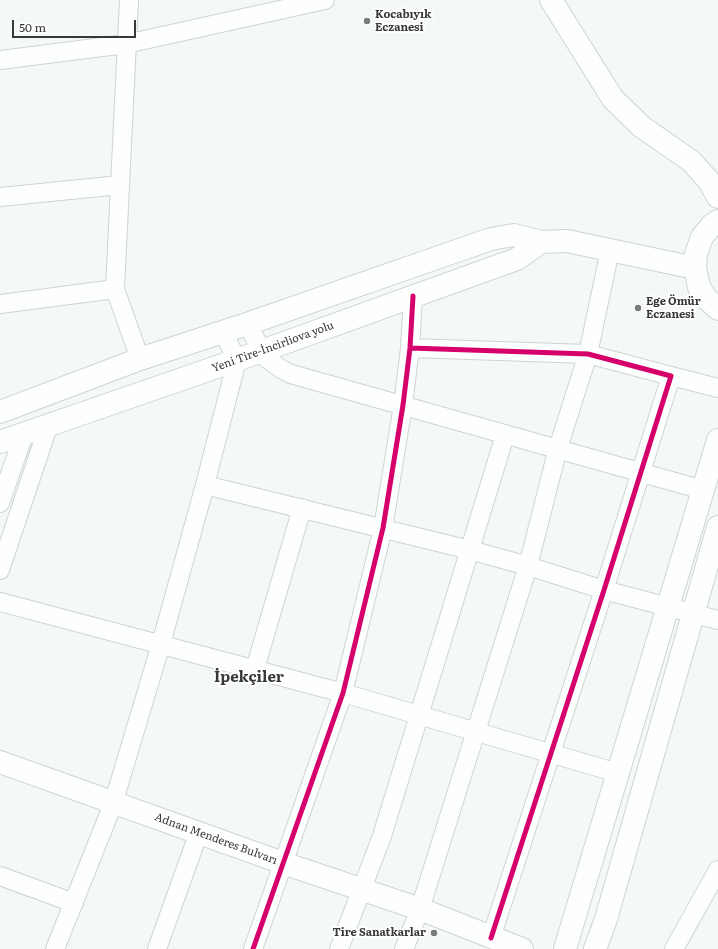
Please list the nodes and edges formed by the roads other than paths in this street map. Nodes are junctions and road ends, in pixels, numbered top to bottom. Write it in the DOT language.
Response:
graph roads {
  1 [pos="129,0"];
  2 [pos="325,0"];
  3 [pos="551,0"];
  4 [pos="126,44"];
  5 [pos="0,60"];
  6 [pos="120,185"];
  7 [pos="0,197"];
  8 [pos="718,197"];
  9 [pos="718,221"];
  10 [pos="541,242"];
  11 [pos="610,250"];
  12 [pos="695,268"];
  13 [pos="115,289"];
  14 [pos="413,296"];
  15 [pos="0,304"];
  16 [pos="718,309"];
  17 [pos="247,324"];
  18 [pos="223,332"];
  19 [pos="410,348"];
  20 [pos="261,351"];
  21 [pos="588,354"];
  22 [pos="140,359"];
  23 [pos="237,360"];
  24 [pos="671,376"];
  25 [pos="718,388"];
  26 [pos="403,405"];
  27 [pos="0,412"];
  28 [pos="49,424"];
  29 [pos="24,434"];
  30 [pos="505,435"];
  31 [pos="718,440"];
  32 [pos="0,442"];
  33 [pos="558,448"];
  34 [pos="641,472"];
  35 [pos="205,485"];
  36 [pos="703,490"];
  37 [pos="0,503"];
  38 [pos="302,508"];
  39 [pos="718,527"];
  40 [pos="383,528"];
  41 [pos="470,550"];
  42 [pos="528,566"];
  43 [pos="0,570"];
  44 [pos="604,590"];
  45 [pos="0,602"];
  46 [pos="668,606"];
  47 [pos="693,613"];
  48 [pos="718,620"];
  49 [pos="161,644"];
  50 [pos="255,670"];
  51 [pos="343,693"];
  52 [pos="419,715"];
  53 [pos="476,732"];
  54 [pos="550,754"];
  55 [pos="0,762"];
  56 [pos="618,772"];
  57 [pos="113,804"];
  58 [pos="199,832"];
  59 [pos="283,863"];
  60 [pos="718,870"];
  61 [pos="0,876"];
  62 [pos="363,889"];
  63 [pos="74,903"];
  64 [pos="420,909"];
  65 [pos="491,938"];
  66 [pos="55,949"];
  67 [pos="157,949"];
  68 [pos="252,949"];
  69 [pos="339,949"];
  70 [pos="404,949"];
  71 [pos="522,949"];
  72 [pos="565,949"];
  73 [pos="595,949"];
  74 [pos="674,949"];
  1 -- 4 [label="street"];
  2 -- 4 [label="street"];
  3 -- 8 [label="street"];
  4 -- 5 [label="street"];
  4 -- 6 [label="street"];
  6 -- 7 [label="street"];
  6 -- 13 [label="street"];
  9 -- 12 [label="street"];
  10 -- 11 [label="street"];
  10 -- 14 [label="street, Yeni Tire-İncirliova yolu"];
  10 -- 17 [label="street"];
  11 -- 12 [label="street"];
  11 -- 21 [label="street"];
  12 -- 16 [label="street"];
  13 -- 15 [label="street"];
  13 -- 22 [label="street"];
  14 -- 19 [label="street"];
  14 -- 20 [label="street, Yeni Tire-İncirliova yolu"];
  17 -- 18 [label="street"];
  17 -- 20 [label="street"];
  18 -- 22 [label="street"];
  18 -- 23 [label="street"];
  19 -- 21 [label="street"];
  19 -- 26 [label="street"];
  20 -- 23 [label="street, Yeni Tire-İncirliova yolu"];
  20 -- 26 [label="street"];
  21 -- 24 [label="street"];
  21 -- 33 [label="street"];
  22 -- 27 [label="street"];
  23 -- 28 [label="street, Yeni Tire-İncirliova yolu"];
  23 -- 35 [label="street"];
  24 -- 25 [label="street"];
  24 -- 34 [label="street"];
  26 -- 30 [label="street"];
  26 -- 40 [label="street"];
  28 -- 29 [label="street, Yeni Tire-İncirliova yolu"];
  28 -- 43 [label="street"];
  29 -- 32 [label="street, Yeni Tire-İncirliova yolu"];
  29 -- 37 [label="street"];
  30 -- 33 [label="street"];
  30 -- 41 [label="street"];
  31 -- 36 [label="street"];
  33 -- 34 [label="street"];
  33 -- 42 [label="street"];
  34 -- 36 [label="street"];
  34 -- 44 [label="street"];
  35 -- 38 [label="street"];
  35 -- 49 [label="street"];
  36 -- 46 [label="street"];
  38 -- 40 [label="street"];
  38 -- 50 [label="street"];
  39 -- 47 [label="street"];
  40 -- 41 [label="street"];
  40 -- 51 [label="street"];
  41 -- 42 [label="street"];
  41 -- 52 [label="street"];
  42 -- 44 [label="street"];
  42 -- 53 [label="street"];
  44 -- 46 [label="street"];
  44 -- 54 [label="street"];
  45 -- 49 [label="street"];
  46 -- 47 [label="street"];
  46 -- 56 [label="street"];
  47 -- 48 [label="street"];
  47 -- 73 [label="street"];
  49 -- 50 [label="street"];
  49 -- 57 [label="street"];
  50 -- 51 [label="street"];
  51 -- 52 [label="street"];
  51 -- 59 [label="street"];
  52 -- 53 [label="street"];
  52 -- 62 [label="street"];
  53 -- 54 [label="street"];
  53 -- 64 [label="street"];
  54 -- 56 [label="street"];
  54 -- 65 [label="street"];
  55 -- 57 [label="street, Adnan Menderes Bulvarı"];
  56 -- 72 [label="street"];
  57 -- 58 [label="street, Adnan Menderes Bulvarı"];
  57 -- 63 [label="street"];
  58 -- 59 [label="street, Adnan Menderes Bulvarı"];
  58 -- 67 [label="street"];
  59 -- 62 [label="street, Adnan Menderes Bulvarı"];
  59 -- 68 [label="street"];
  60 -- 74 [label="street"];
  61 -- 63 [label="street"];
  62 -- 64 [label="street, Adnan Menderes Bulvarı"];
  62 -- 69 [label="street"];
  63 -- 66 [label="street"];
  64 -- 65 [label="street, Adnan Menderes Bulvarı"];
  64 -- 70 [label="street"];
  65 -- 71 [label="street, Adnan Menderes Bulvarı"];
}
